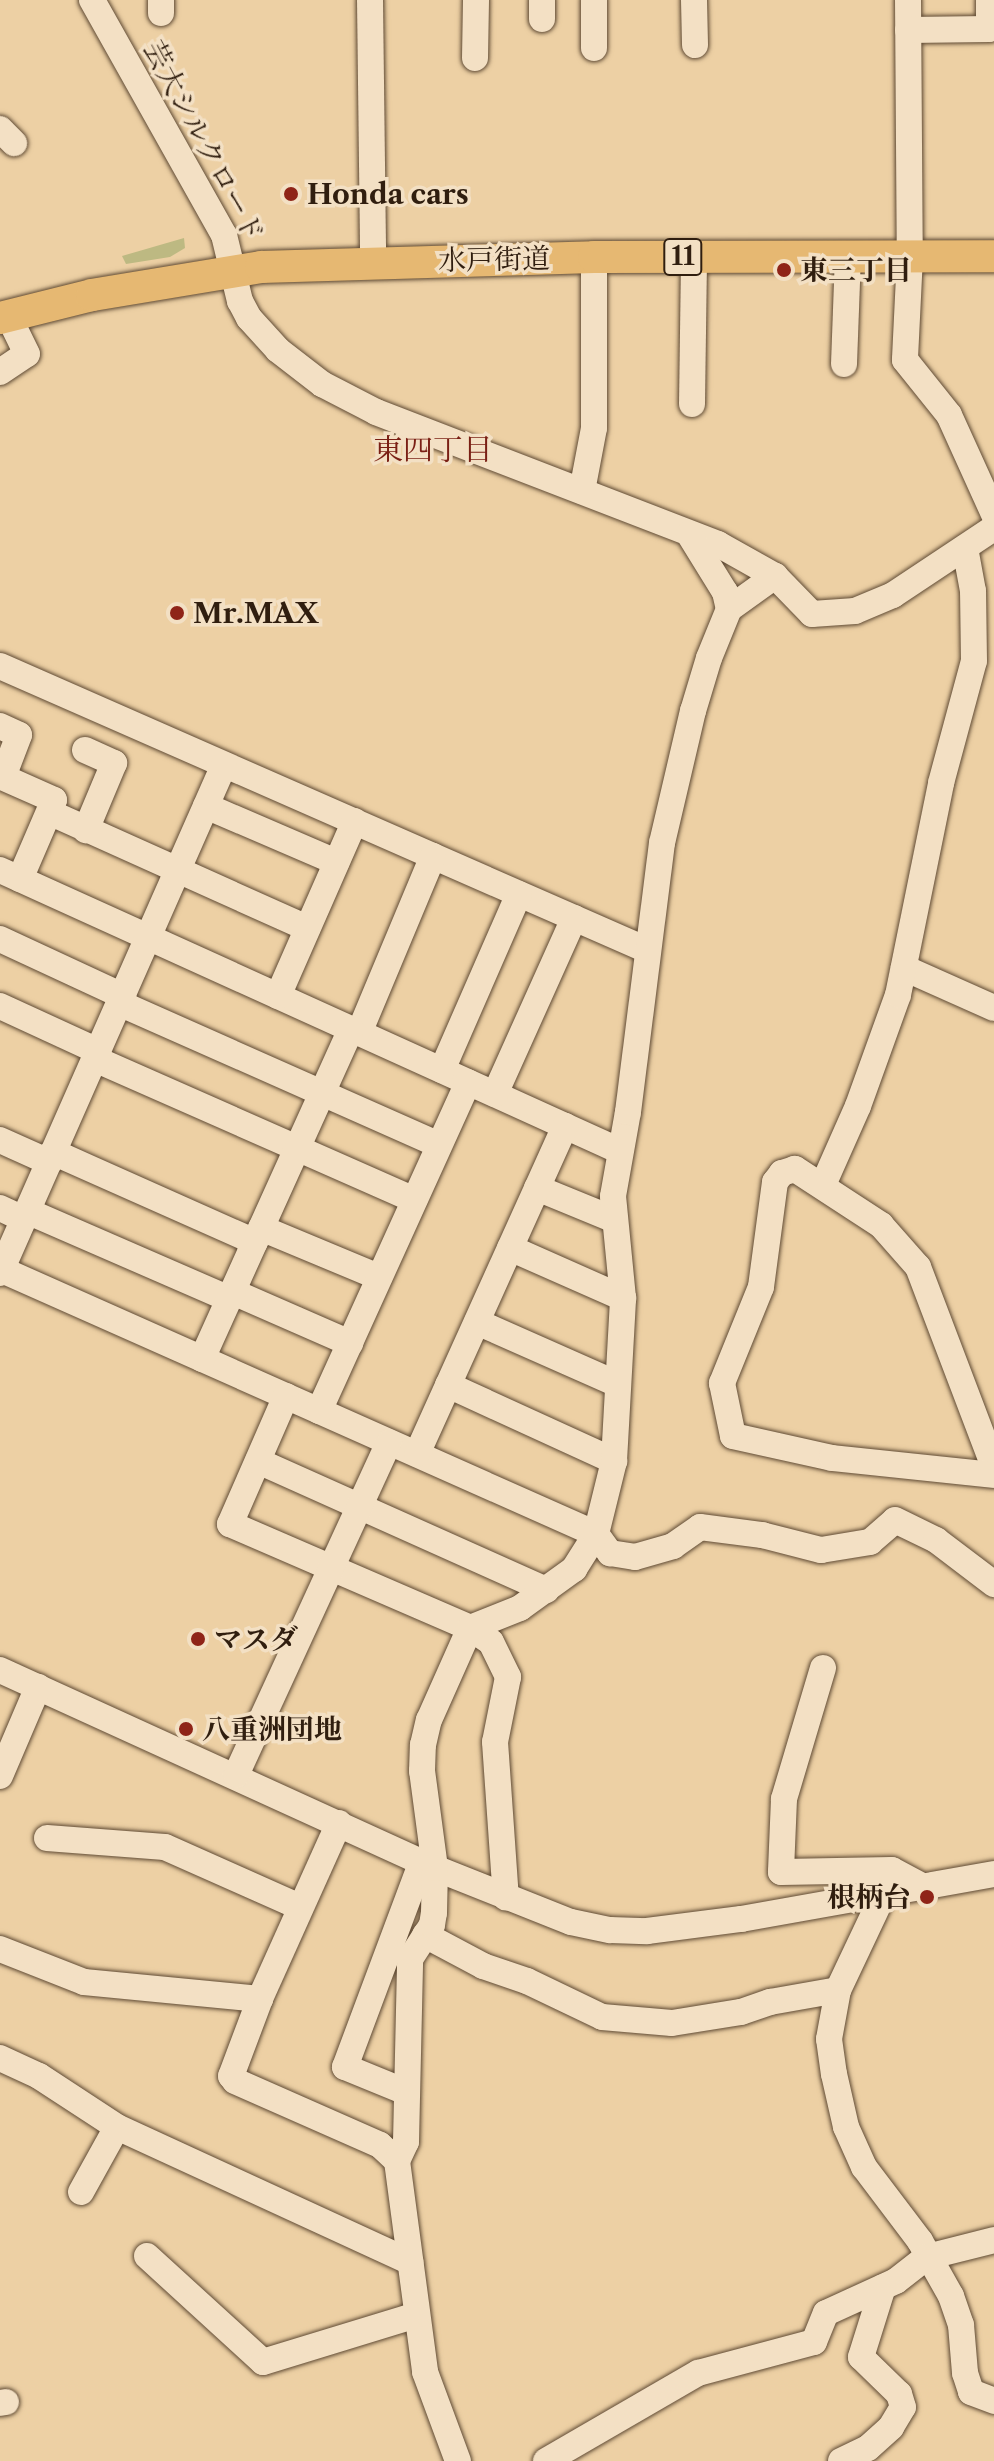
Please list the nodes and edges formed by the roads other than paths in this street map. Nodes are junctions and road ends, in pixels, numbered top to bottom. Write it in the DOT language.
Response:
graph roads {
  1 [pos="92,0"];
  2 [pos="370,0"];
  3 [pos="476,0"];
  4 [pos="594,0"];
  5 [pos="694,0"];
  6 [pos="908,0"];
  7 [pos="989,0"];
  8 [pos="908,30"];
  9 [pos="695,45"];
  10 [pos="594,48"];
  11 [pos="475,58"];
  12 [pos="910,256"];
  13 [pos="994,256"];
  14 [pos="594,257"];
  15 [pos="694,257"];
  16 [pos="848,257"];
  17 [pos="373,261"];
  18 [pos="235,270"];
  19 [pos="4,316"];
  20 [pos="844,364"];
  21 [pos="0,372"];
  22 [pos="692,404"];
  23 [pos="582,491"];
  24 [pos="994,514"];
  25 [pos="994,528"];
  26 [pos="689,534"];
  27 [pos="965,548"];
  28 [pos="775,576"];
  29 [pos="729,609"];
  30 [pos="0,666"];
  31 [pos="0,726"];
  32 [pos="85,750"];
  33 [pos="224,765"];
  34 [pos="1,777"];
  35 [pos="206,806"];
  36 [pos="51,813"];
  37 [pos="355,821"];
  38 [pos="86,830"];
  39 [pos="433,856"];
  40 [pos="336,862"];
  41 [pos="178,871"];
  42 [pos="10,875"];
  43 [pos="519,894"];
  44 [pos="574,918"];
  45 [pos="307,928"];
  46 [pos="148,937"];
  47 [pos="0,939"];
  48 [pos="647,950"];
  49 [pos="904,968"];
  50 [pos="278,996"];
  51 [pos="121,1000"];
  52 [pos="0,1006"];
  53 [pos="994,1008"];
  54 [pos="355,1031"];
  55 [pos="96,1055"];
  56 [pos="442,1070"];
  57 [pos="468,1082"];
  58 [pos="322,1093"];
  59 [pos="495,1094"];
  60 [pos="565,1126"];
  61 [pos="0,1140"];
  62 [pos="439,1145"];
  63 [pos="297,1148"];
  64 [pos="620,1151"];
  65 [pos="51,1157"];
  66 [pos="823,1185"];
  67 [pos="537,1188"];
  68 [pos="414,1200"];
  69 [pos="17,1213"];
  70 [pos="615,1220"];
  71 [pos="258,1235"];
  72 [pos="510,1248"];
  73 [pos="0,1271"];
  74 [pos="379,1277"];
  75 [pos="231,1295"];
  76 [pos="623,1298"];
  77 [pos="477,1322"];
  78 [pos="350,1343"];
  79 [pos="202,1359"];
  80 [pos="617,1384"];
  81 [pos="448,1385"];
  82 [pos="286,1396"];
  83 [pos="319,1411"];
  84 [pos="389,1442"];
  85 [pos="417,1454"];
  86 [pos="258,1461"];
  87 [pos="614,1461"];
  88 [pos="994,1467"];
  89 [pos="994,1475"];
  90 [pos="358,1505"];
  91 [pos="596,1534"];
  92 [pos="328,1568"];
  93 [pos="994,1584"];
  94 [pos="546,1590"];
  95 [pos="470,1628"];
  96 [pos="823,1668"];
  97 [pos="0,1670"];
  98 [pos="38,1687"];
  99 [pos="236,1775"];
  100 [pos="0,1776"];
  101 [pos="339,1823"];
  102 [pos="47,1838"];
  103 [pos="429,1864"];
  104 [pos="994,1874"];
  105 [pos="924,1887"];
  106 [pos="883,1895"];
  107 [pos="506,1898"];
  108 [pos="300,1907"];
  109 [pos="425,1935"];
  110 [pos="0,1949"];
  111 [pos="838,1990"];
  112 [pos="260,1999"];
  113 [pos="0,2058"];
  114 [pos="406,2092"];
  115 [pos="117,2127"];
  116 [pos="397,2161"];
  117 [pos="81,2192"];
  118 [pos="994,2240"];
  119 [pos="147,2256"];
  120 [pos="927,2257"];
  121 [pos="410,2262"];
  122 [pos="883,2287"];
  123 [pos="417,2315"];
  124 [pos="994,2401"];
  125 [pos="458,2461"];
  126 [pos="546,2461"];
  127 [pos="841,2461"];
  1 -- 18 [label="street, 芸大シルクロード"];
  2 -- 17 [label="street"];
  3 -- 11 [label="street"];
  4 -- 10 [label="street"];
  5 -- 9 [label="street"];
  6 -- 8 [label="street"];
  7 -- 8 [label="street"];
  8 -- 12 [label="street"];
  12 -- 13 [label="main road, 水戸街道 / 11"];
  12 -- 16 [label="main road, 水戸街道 / 11"];
  12 -- 24 [label="street"];
  14 -- 15 [label="main road, 水戸街道 / 11"];
  14 -- 17 [label="main road, 水戸街道 / 11"];
  14 -- 23 [label="street"];
  15 -- 16 [label="main road, 水戸街道 / 11"];
  15 -- 22 [label="street"];
  16 -- 20 [label="street"];
  17 -- 18 [label="main road, 水戸街道 / 11"];
  18 -- 19 [label="main road, 水戸街道 / 11"];
  18 -- 23 [label="street, 芸大シルクロード"];
  19 -- 21 [label="street"];
  23 -- 26 [label="street, 芸大シルクロード"];
  25 -- 27 [label="street, 芸大シルクロード"];
  26 -- 28 [label="street, 芸大シルクロード"];
  26 -- 29 [label="street"];
  27 -- 28 [label="street, 芸大シルクロード"];
  27 -- 49 [label="street"];
  28 -- 29 [label="street"];
  29 -- 48 [label="street"];
  30 -- 33 [label="street"];
  31 -- 34 [label="street"];
  32 -- 38 [label="street"];
  33 -- 35 [label="street"];
  33 -- 37 [label="street"];
  34 -- 36 [label="street"];
  35 -- 40 [label="street"];
  35 -- 41 [label="street"];
  36 -- 38 [label="street"];
  36 -- 42 [label="street"];
  37 -- 39 [label="street"];
  37 -- 40 [label="street"];
  38 -- 41 [label="street"];
  39 -- 43 [label="street"];
  39 -- 54 [label="street"];
  40 -- 45 [label="street"];
  41 -- 45 [label="street"];
  41 -- 46 [label="street"];
  42 -- 46 [label="street"];
  43 -- 44 [label="street"];
  43 -- 56 [label="street"];
  44 -- 48 [label="street"];
  44 -- 59 [label="street"];
  45 -- 50 [label="street"];
  46 -- 50 [label="street"];
  46 -- 51 [label="street"];
  47 -- 51 [label="street"];
  48 -- 64 [label="street"];
  49 -- 53 [label="street"];
  49 -- 66 [label="street"];
  50 -- 54 [label="street"];
  51 -- 55 [label="street"];
  51 -- 58 [label="street"];
  52 -- 55 [label="street"];
  54 -- 56 [label="street"];
  54 -- 58 [label="street"];
  55 -- 63 [label="street"];
  55 -- 65 [label="street"];
  56 -- 57 [label="street"];
  57 -- 59 [label="street"];
  57 -- 62 [label="street"];
  58 -- 62 [label="street"];
  58 -- 63 [label="street"];
  59 -- 60 [label="street"];
  60 -- 64 [label="street"];
  60 -- 67 [label="street"];
  61 -- 65 [label="street"];
  62 -- 68 [label="street"];
  63 -- 68 [label="street"];
  63 -- 71 [label="street"];
  64 -- 70 [label="street"];
  65 -- 69 [label="street"];
  65 -- 71 [label="street"];
  66 -- 88 [label="street"];
  66 -- 89 [label="street"];
  67 -- 70 [label="street"];
  67 -- 72 [label="street"];
  68 -- 74 [label="street"];
  69 -- 73 [label="street"];
  69 -- 75 [label="street"];
  70 -- 76 [label="street"];
  71 -- 74 [label="street"];
  71 -- 75 [label="street"];
  72 -- 76 [label="street"];
  72 -- 77 [label="street"];
  73 -- 79 [label="street"];
  74 -- 78 [label="street"];
  75 -- 78 [label="street"];
  75 -- 79 [label="street"];
  76 -- 80 [label="street"];
  77 -- 80 [label="street"];
  77 -- 81 [label="street"];
  78 -- 83 [label="street"];
  79 -- 82 [label="street"];
  80 -- 87 [label="street"];
  81 -- 85 [label="street"];
  81 -- 87 [label="street"];
  82 -- 83 [label="street"];
  82 -- 86 [label="street"];
  83 -- 84 [label="street"];
  84 -- 85 [label="street"];
  84 -- 90 [label="street"];
  85 -- 91 [label="street"];
  86 -- 90 [label="street"];
  86 -- 92 [label="street"];
  87 -- 91 [label="street"];
  90 -- 92 [label="street"];
  90 -- 94 [label="street"];
  91 -- 93 [label="street"];
  91 -- 94 [label="street"];
  92 -- 95 [label="street"];
  92 -- 99 [label="street"];
  94 -- 95 [label="street"];
  95 -- 103 [label="street"];
  95 -- 107 [label="street"];
  96 -- 105 [label="street"];
  97 -- 98 [label="street"];
  98 -- 99 [label="street"];
  98 -- 100 [label="street"];
  99 -- 101 [label="street"];
  101 -- 103 [label="street"];
  101 -- 108 [label="street"];
  102 -- 108 [label="street"];
  103 -- 107 [label="street"];
  103 -- 109 [label="street"];
  103 -- 114 [label="street"];
  104 -- 105 [label="street"];
  105 -- 106 [label="street"];
  106 -- 107 [label="street"];
  106 -- 111 [label="street"];
  108 -- 112 [label="street"];
  109 -- 111 [label="street"];
  109 -- 114 [label="street"];
  110 -- 112 [label="street"];
  111 -- 120 [label="street"];
  112 -- 116 [label="street"];
  113 -- 115 [label="street"];
  114 -- 116 [label="street"];
  115 -- 117 [label="street"];
  115 -- 121 [label="street"];
  116 -- 121 [label="street"];
  118 -- 120 [label="street"];
  119 -- 123 [label="street"];
  120 -- 122 [label="street"];
  120 -- 124 [label="street"];
  121 -- 123 [label="street"];
  122 -- 126 [label="street"];
  122 -- 127 [label="street"];
  123 -- 125 [label="street"];
}
